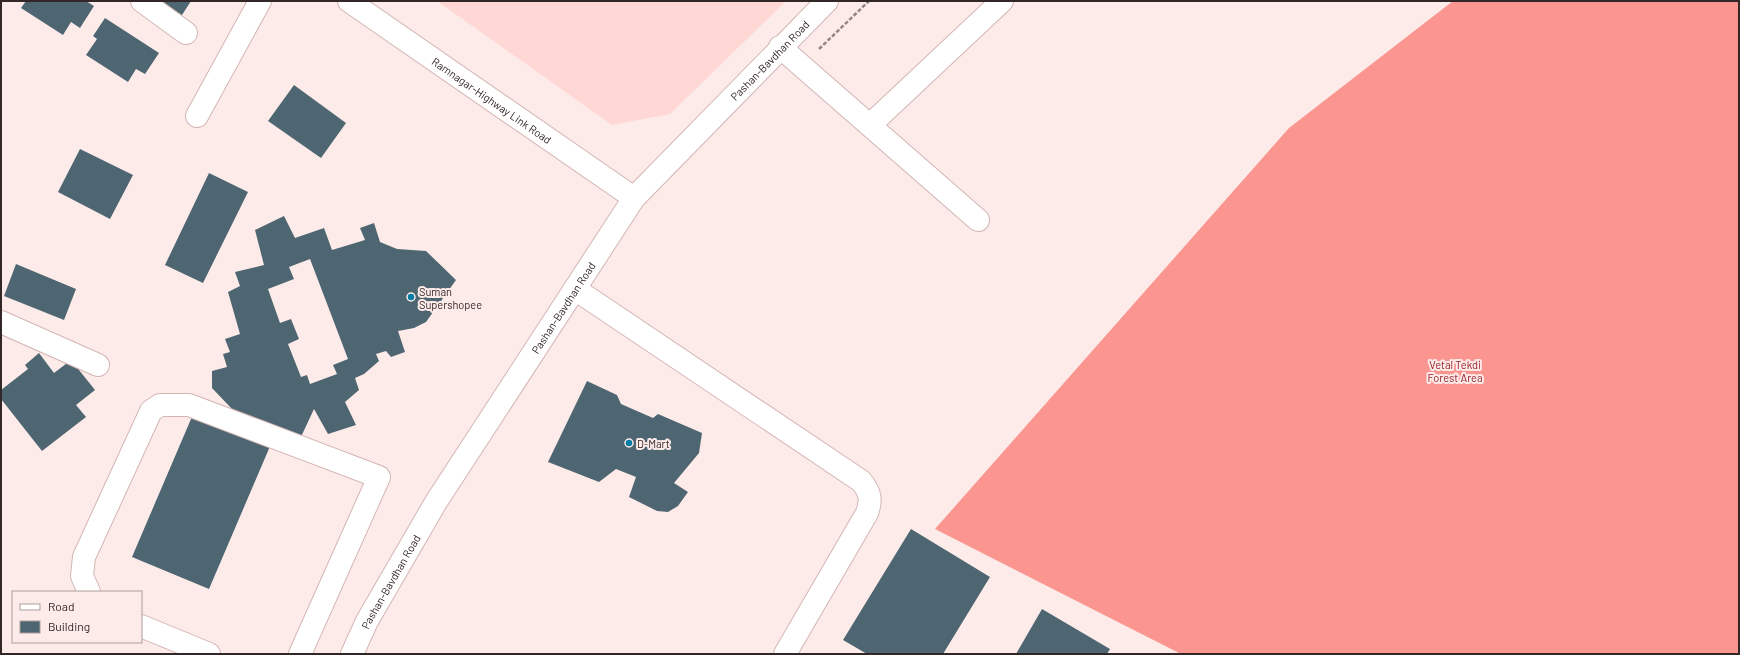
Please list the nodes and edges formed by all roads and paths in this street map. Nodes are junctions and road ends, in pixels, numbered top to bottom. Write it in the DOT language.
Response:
graph roads {
  1 [pos="142,1"];
  2 [pos="260,1"];
  3 [pos="350,1"];
  4 [pos="826,1"];
  5 [pos="869,1"];
  6 [pos="1002,1"];
  7 [pos="186,33"];
  8 [pos="780,47"];
  9 [pos="801,65"];
  10 [pos="197,116"];
  11 [pos="870,125"];
  12 [pos="634,198"];
  13 [pos="978,220"];
  14 [pos="575,288"];
  15 [pos="1,322"];
  16 [pos="98,364"];
  17 [pos="89,591"];
  18 [pos="142,626"];
  19 [pos="209,654"];
  20 [pos="300,654"];
  21 [pos="352,654"];
  22 [pos="785,654"];
  1 -- 7 [label="street"];
  2 -- 10 [label="street"];
  3 -- 12 [label="street, Ramnagar-Highway Link Road"];
  4 -- 8 [label="street, Pashan-Bavdhan Road"];
  5 -- 9 [label="path"];
  6 -- 11 [label="street"];
  8 -- 9 [label="street"];
  8 -- 12 [label="street, Pashan-Bavdhan Road"];
  9 -- 11 [label="street"];
  11 -- 13 [label="street"];
  12 -- 14 [label="street, Pashan-Bavdhan Road"];
  14 -- 21 [label="street, Pashan-Bavdhan Road"];
  14 -- 22 [label="street"];
  15 -- 16 [label="street"];
  17 -- 20 [label="street"];
  18 -- 19 [label="street"];
}
